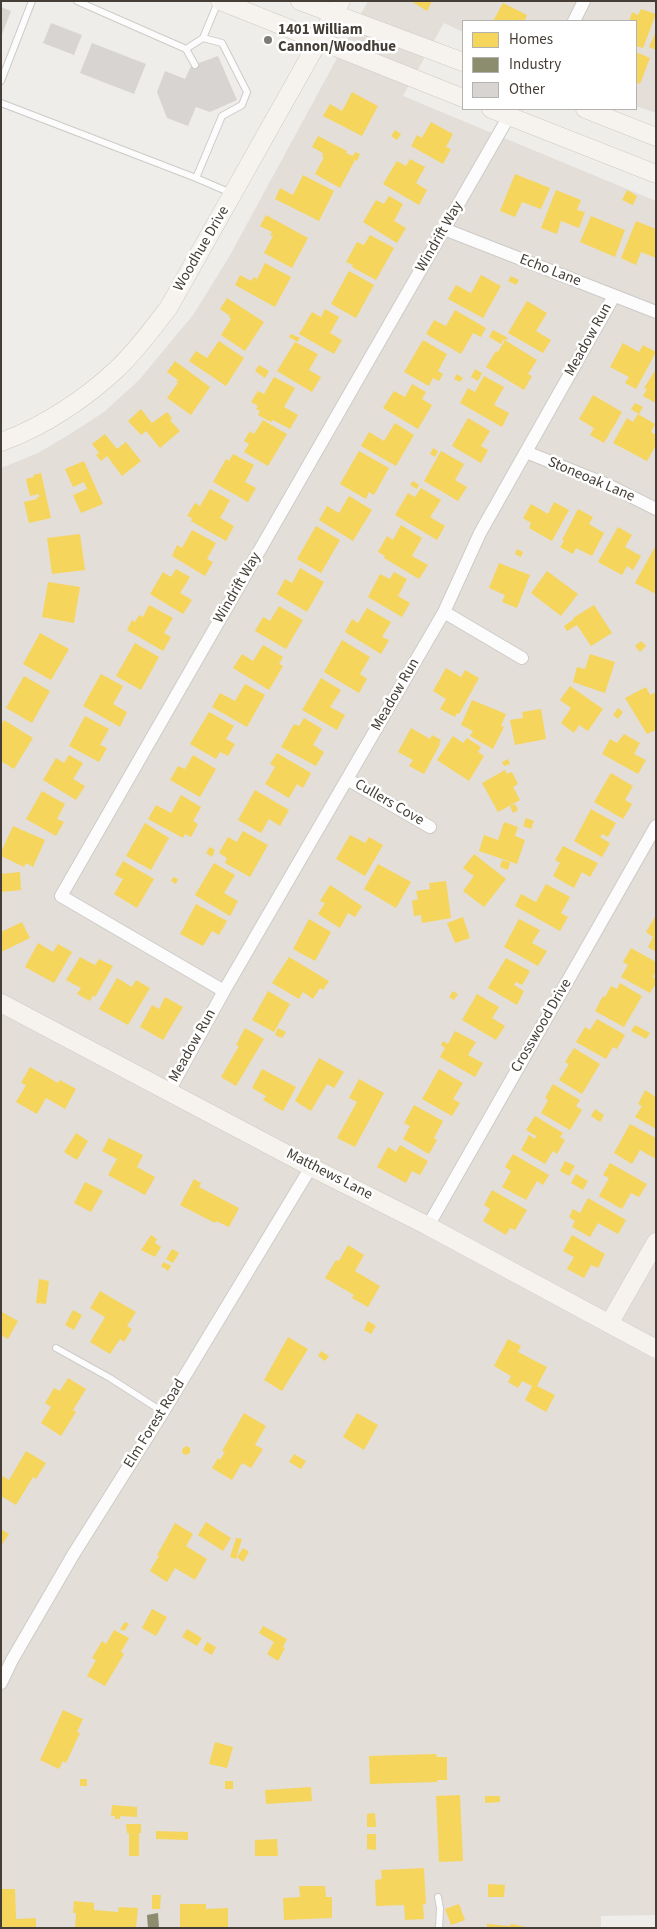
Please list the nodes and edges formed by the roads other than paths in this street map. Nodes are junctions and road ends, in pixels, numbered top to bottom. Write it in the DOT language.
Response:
graph roads {
  1 [pos="32,1"];
  2 [pos="77,1"];
  3 [pos="220,1"];
  4 [pos="300,1"];
  5 [pos="584,1"];
  6 [pos="337,8"];
  7 [pos="574,20"];
  8 [pos="203,38"];
  9 [pos="318,40"];
  10 [pos="186,49"];
  11 [pos="462,62"];
  12 [pos="195,65"];
  13 [pos="1,81"];
  14 [pos="462,98"];
  15 [pos="1,103"];
  16 [pos="218,109"];
  17 [pos="494,110"];
  18 [pos="588,110"];
  19 [pos="222,116"];
  20 [pos="509,116"];
  21 [pos="656,137"];
  22 [pos="656,174"];
  23 [pos="196,178"];
  24 [pos="233,194"];
  25 [pos="444,229"];
  26 [pos="614,296"];
  27 [pos="656,312"];
  28 [pos="1,442"];
  29 [pos="526,452"];
  30 [pos="656,509"];
  31 [pos="444,612"];
  32 [pos="522,658"];
  33 [pos="347,779"];
  34 [pos="656,826"];
  35 [pos="430,827"];
  36 [pos="224,991"];
  37 [pos="1,1003"];
  38 [pos="169,1091"];
  39 [pos="310,1166"];
  40 [pos="428,1226"];
  41 [pos="656,1242"];
  42 [pos="610,1324"];
  43 [pos="56,1348"];
  44 [pos="656,1349"];
  45 [pos="163,1412"];
  46 [pos="1,1683"];
  47 [pos="438,1897"];
  48 [pos="439,1928"];
  1 -- 13 [label="lane"];
  2 -- 10 [label="lane"];
  3 -- 8 [label="lane"];
  3 -- 9 [label="street"];
  4 -- 6 [label="street"];
  5 -- 7 [label="street"];
  6 -- 9 [label="street, Woodhue Drive"];
  6 -- 11 [label="street"];
  8 -- 10 [label="lane"];
  8 -- 19 [label="lane"];
  9 -- 14 [label="street"];
  9 -- 24 [label="street, Woodhue Drive"];
  10 -- 12 [label="lane"];
  15 -- 23 [label="lane"];
  16 -- 19 [label="lane"];
  17 -- 20 [label="street"];
  18 -- 21 [label="street"];
  19 -- 23 [label="lane"];
  20 -- 22 [label="street"];
  20 -- 25 [label="street, Windrift Way"];
  23 -- 24 [label="lane"];
  24 -- 28 [label="street, Woodhue Drive"];
  25 -- 26 [label="street, Echo Lane"];
  25 -- 36 [label="street, Windrift Way"];
  26 -- 27 [label="street, Echo Lane"];
  26 -- 29 [label="street, Meadow Run"];
  29 -- 30 [label="street, Stoneoak Lane"];
  29 -- 31 [label="street, Meadow Run"];
  31 -- 32 [label="street"];
  31 -- 33 [label="street, Meadow Run"];
  33 -- 35 [label="street, Cullers Cove"];
  33 -- 36 [label="street, Meadow Run"];
  34 -- 40 [label="street, Crosswood Drive"];
  36 -- 38 [label="street, Meadow Run"];
  37 -- 38 [label="street, Matthews Lane"];
  38 -- 39 [label="street, Matthews Lane"];
  39 -- 40 [label="street, Matthews Lane"];
  39 -- 45 [label="street, Elm Forest Road"];
  40 -- 42 [label="street, Matthews Lane"];
  41 -- 42 [label="street"];
  42 -- 44 [label="street, Matthews Lane"];
  43 -- 45 [label="lane"];
  45 -- 46 [label="street, Elm Forest Road"];
  47 -- 48 [label="lane"];
}
